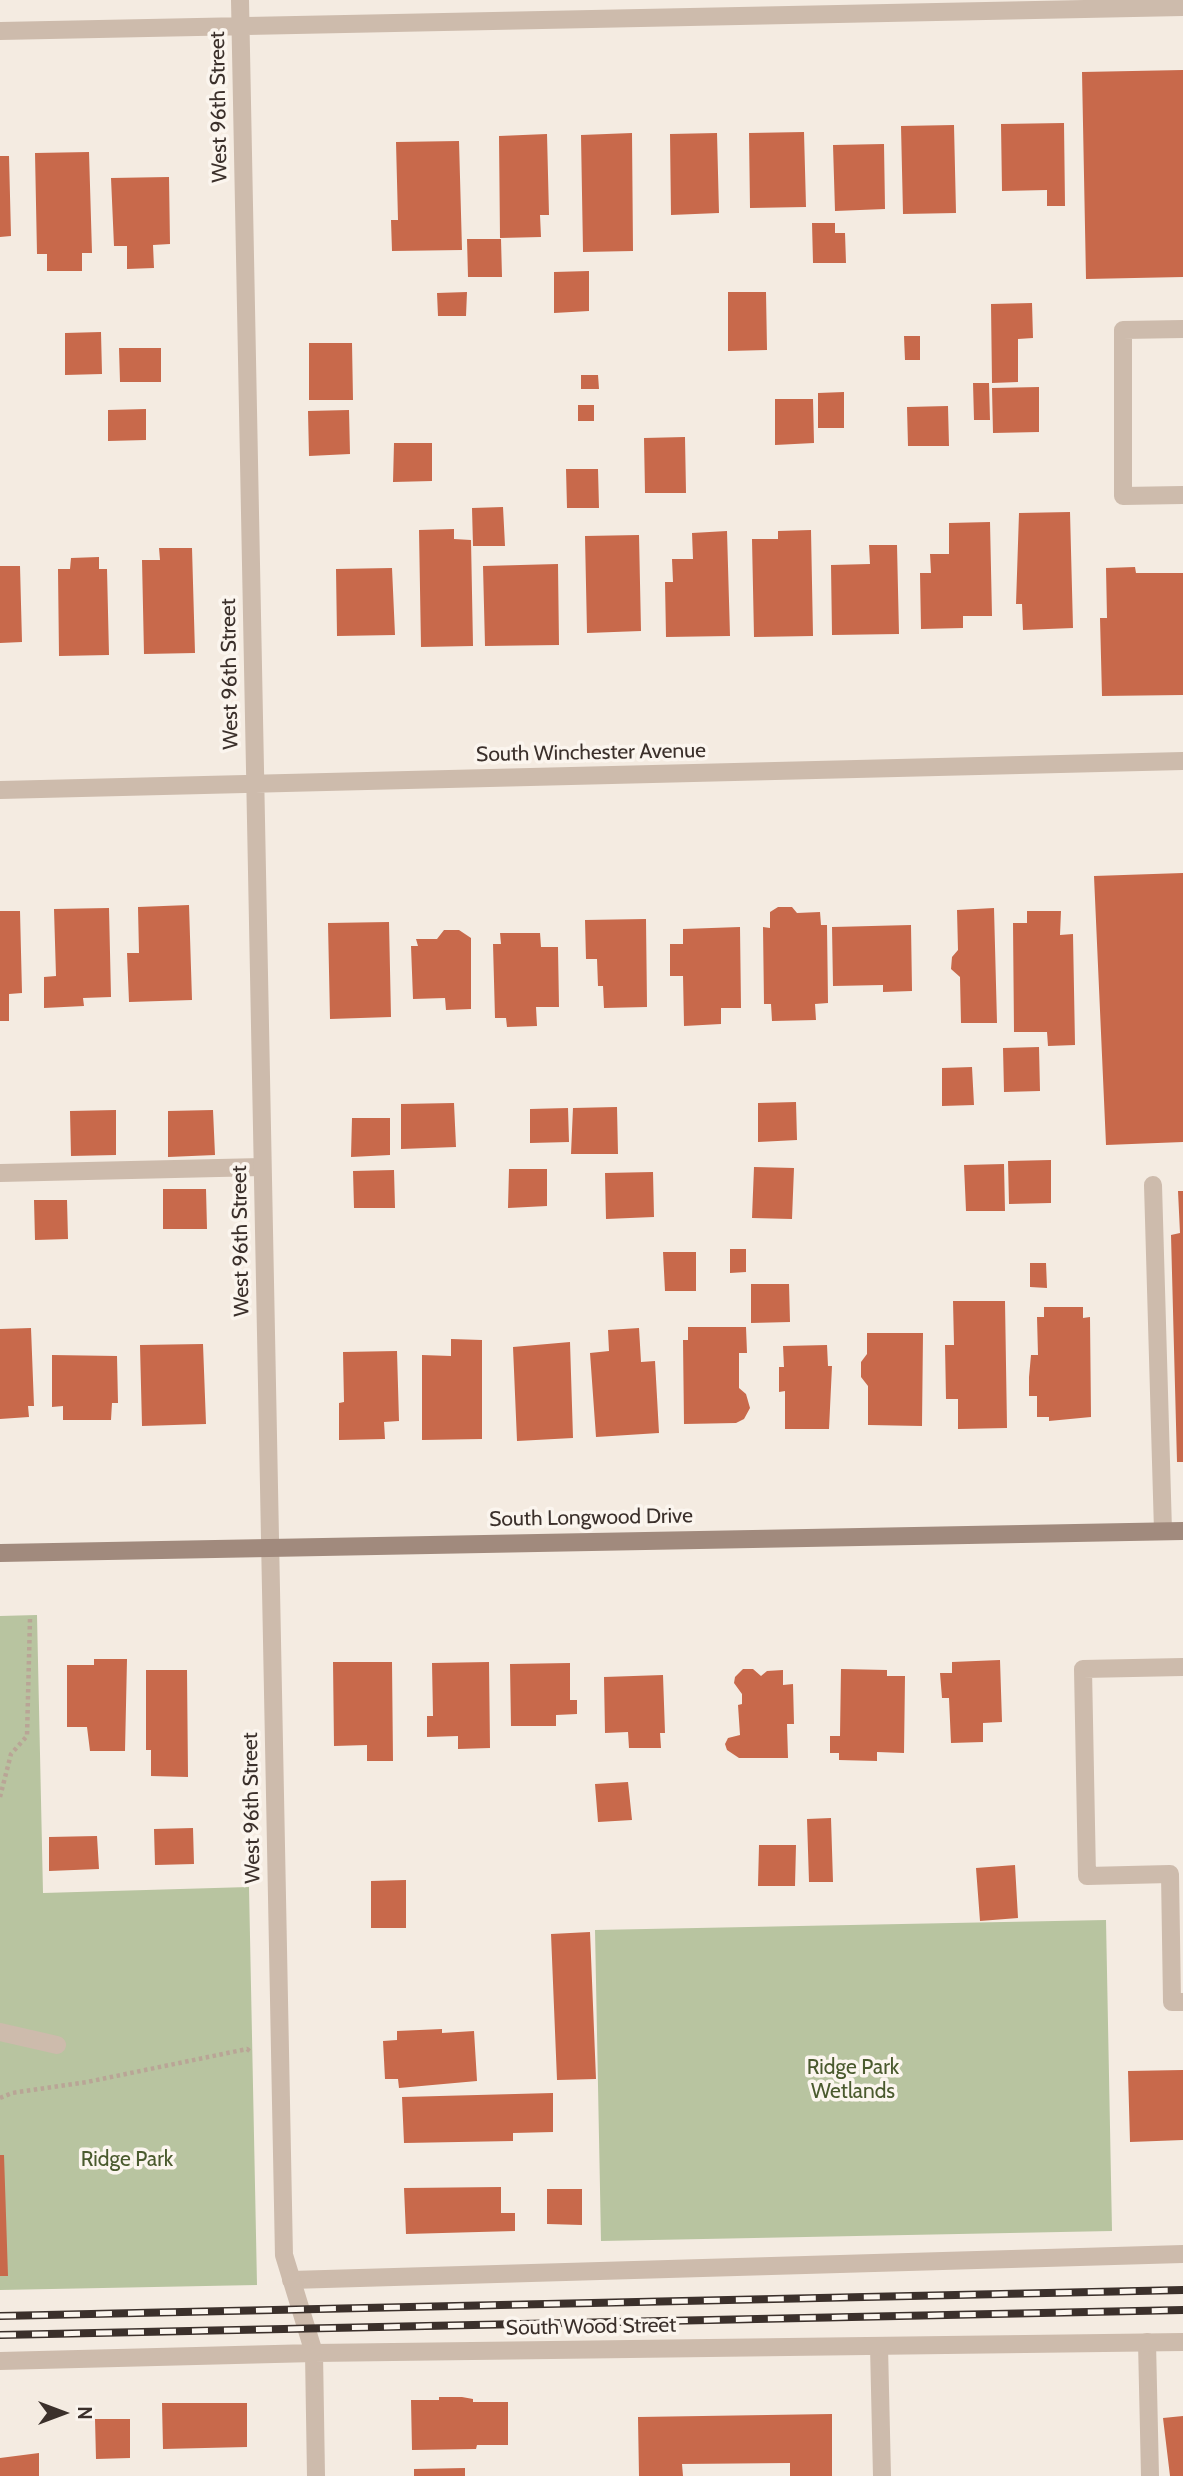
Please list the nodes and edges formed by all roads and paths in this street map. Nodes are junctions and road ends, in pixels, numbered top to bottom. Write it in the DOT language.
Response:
graph roads {
  1 [pos="240,0"];
  2 [pos="1089,4"];
  3 [pos="1183,7"];
  4 [pos="240,26"];
  5 [pos="0,31"];
  6 [pos="1183,329"];
  7 [pos="1183,495"];
  8 [pos="1183,761"];
  9 [pos="254,783"];
  10 [pos="0,790"];
  11 [pos="262,1167"];
  12 [pos="0,1173"];
  13 [pos="1153,1185"];
  14 [pos="1163,1531"];
  15 [pos="1183,1531"];
  16 [pos="268,1546"];
  17 [pos="0,1553"];
  18 [pos="30,1619"];
  19 [pos="1183,1667"];
  20 [pos="0,1797"];
  21 [pos="1183,2002"];
  22 [pos="0,2032"];
  23 [pos="57,2045"];
  24 [pos="247,2049"];
  25 [pos="0,2098"];
  26 [pos="1183,2254"];
  27 [pos="291,2280"];
  28 [pos="1147,2342"];
  29 [pos="1183,2342"];
  30 [pos="879,2346"];
  31 [pos="314,2353"];
  32 [pos="0,2361"];
  33 [pos="316,2476"];
  34 [pos="882,2476"];
  35 [pos="1150,2476"];
  1 -- 4 [label="street, West 96th Street"];
  2 -- 3 [label="street"];
  2 -- 4 [label="street"];
  4 -- 5 [label="street"];
  4 -- 9 [label="street, West 96th Street"];
  6 -- 7 [label="street"];
  8 -- 9 [label="street, South Winchester Avenue"];
  9 -- 10 [label="street, South Winchester Avenue"];
  9 -- 11 [label="street, West 96th Street"];
  11 -- 12 [label="street"];
  11 -- 16 [label="street, West 96th Street"];
  13 -- 14 [label="street"];
  14 -- 15 [label="street, South Longwood Drive"];
  14 -- 16 [label="street, South Longwood Drive"];
  16 -- 17 [label="street, South Longwood Drive"];
  16 -- 27 [label="street, West 96th Street"];
  18 -- 20 [label="path"];
  19 -- 21 [label="street"];
  22 -- 23 [label="street"];
  24 -- 25 [label="path"];
  26 -- 27 [label="street"];
  27 -- 31 [label="street, West 96th Street"];
  28 -- 29 [label="street, South Wood Street"];
  28 -- 30 [label="street, South Wood Street"];
  28 -- 35 [label="street"];
  30 -- 31 [label="street, South Wood Street"];
  30 -- 34 [label="street"];
  31 -- 32 [label="street, South Wood Street"];
  31 -- 33 [label="street, West 96th Street"];
}
